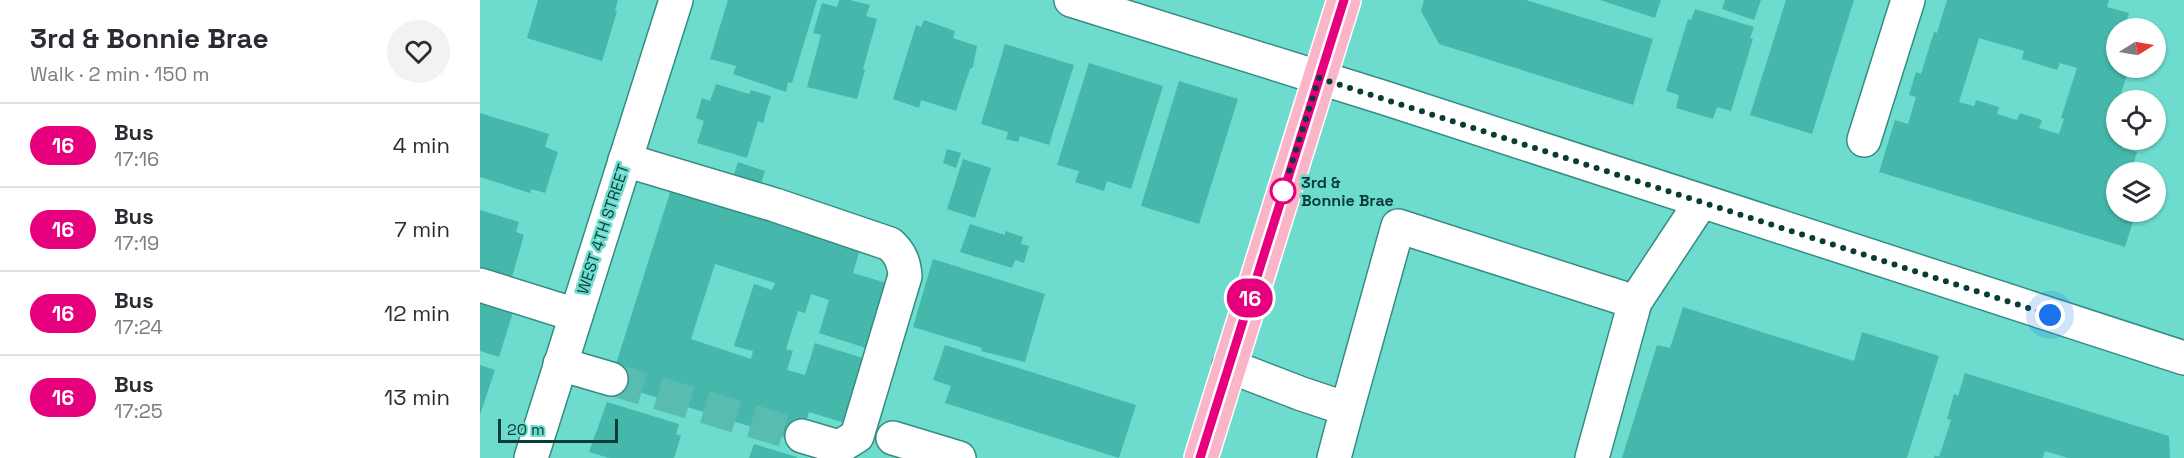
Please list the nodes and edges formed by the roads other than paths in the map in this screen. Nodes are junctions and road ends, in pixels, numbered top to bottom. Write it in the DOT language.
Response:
graph roads {
  1 [pos="676,0"];
  2 [pos="1071,0"];
  3 [pos="1344,0"];
  4 [pos="1908,0"];
  5 [pos="1319,78"];
  6 [pos="1864,140"];
  7 [pos="625,160"];
  8 [pos="1701,202"];
  9 [pos="480,285"];
  10 [pos="1635,302"];
  11 [pos="576,315"];
  12 [pos="2184,358"];
  13 [pos="560,364"];
  14 [pos="1229,366"];
  15 [pos="611,379"];
  16 [pos="1347,409"];
  17 [pos="802,436"];
  18 [pos="893,438"];
  19 [pos="531,458"];
  20 [pos="960,458"];
  21 [pos="1200,458"];
  22 [pos="1334,458"];
  23 [pos="1592,458"];
  1 -- 7 [label="street, WEST 4TH STREET"];
  2 -- 5 [label="street"];
  3 -- 5 [label="main road"];
  4 -- 6 [label="street"];
  5 -- 8 [label="street"];
  5 -- 14 [label="main road"];
  7 -- 11 [label="street, WEST 4TH STREET"];
  7 -- 17 [label="street"];
  8 -- 10 [label="street"];
  8 -- 12 [label="street"];
  9 -- 11 [label="street"];
  10 -- 16 [label="street"];
  10 -- 23 [label="street"];
  11 -- 13 [label="street, WEST 4TH STREET"];
  13 -- 15 [label="street"];
  13 -- 19 [label="street, WEST 4TH STREET"];
  14 -- 16 [label="street"];
  14 -- 21 [label="main road"];
  16 -- 22 [label="street"];
  18 -- 20 [label="street"];
}
